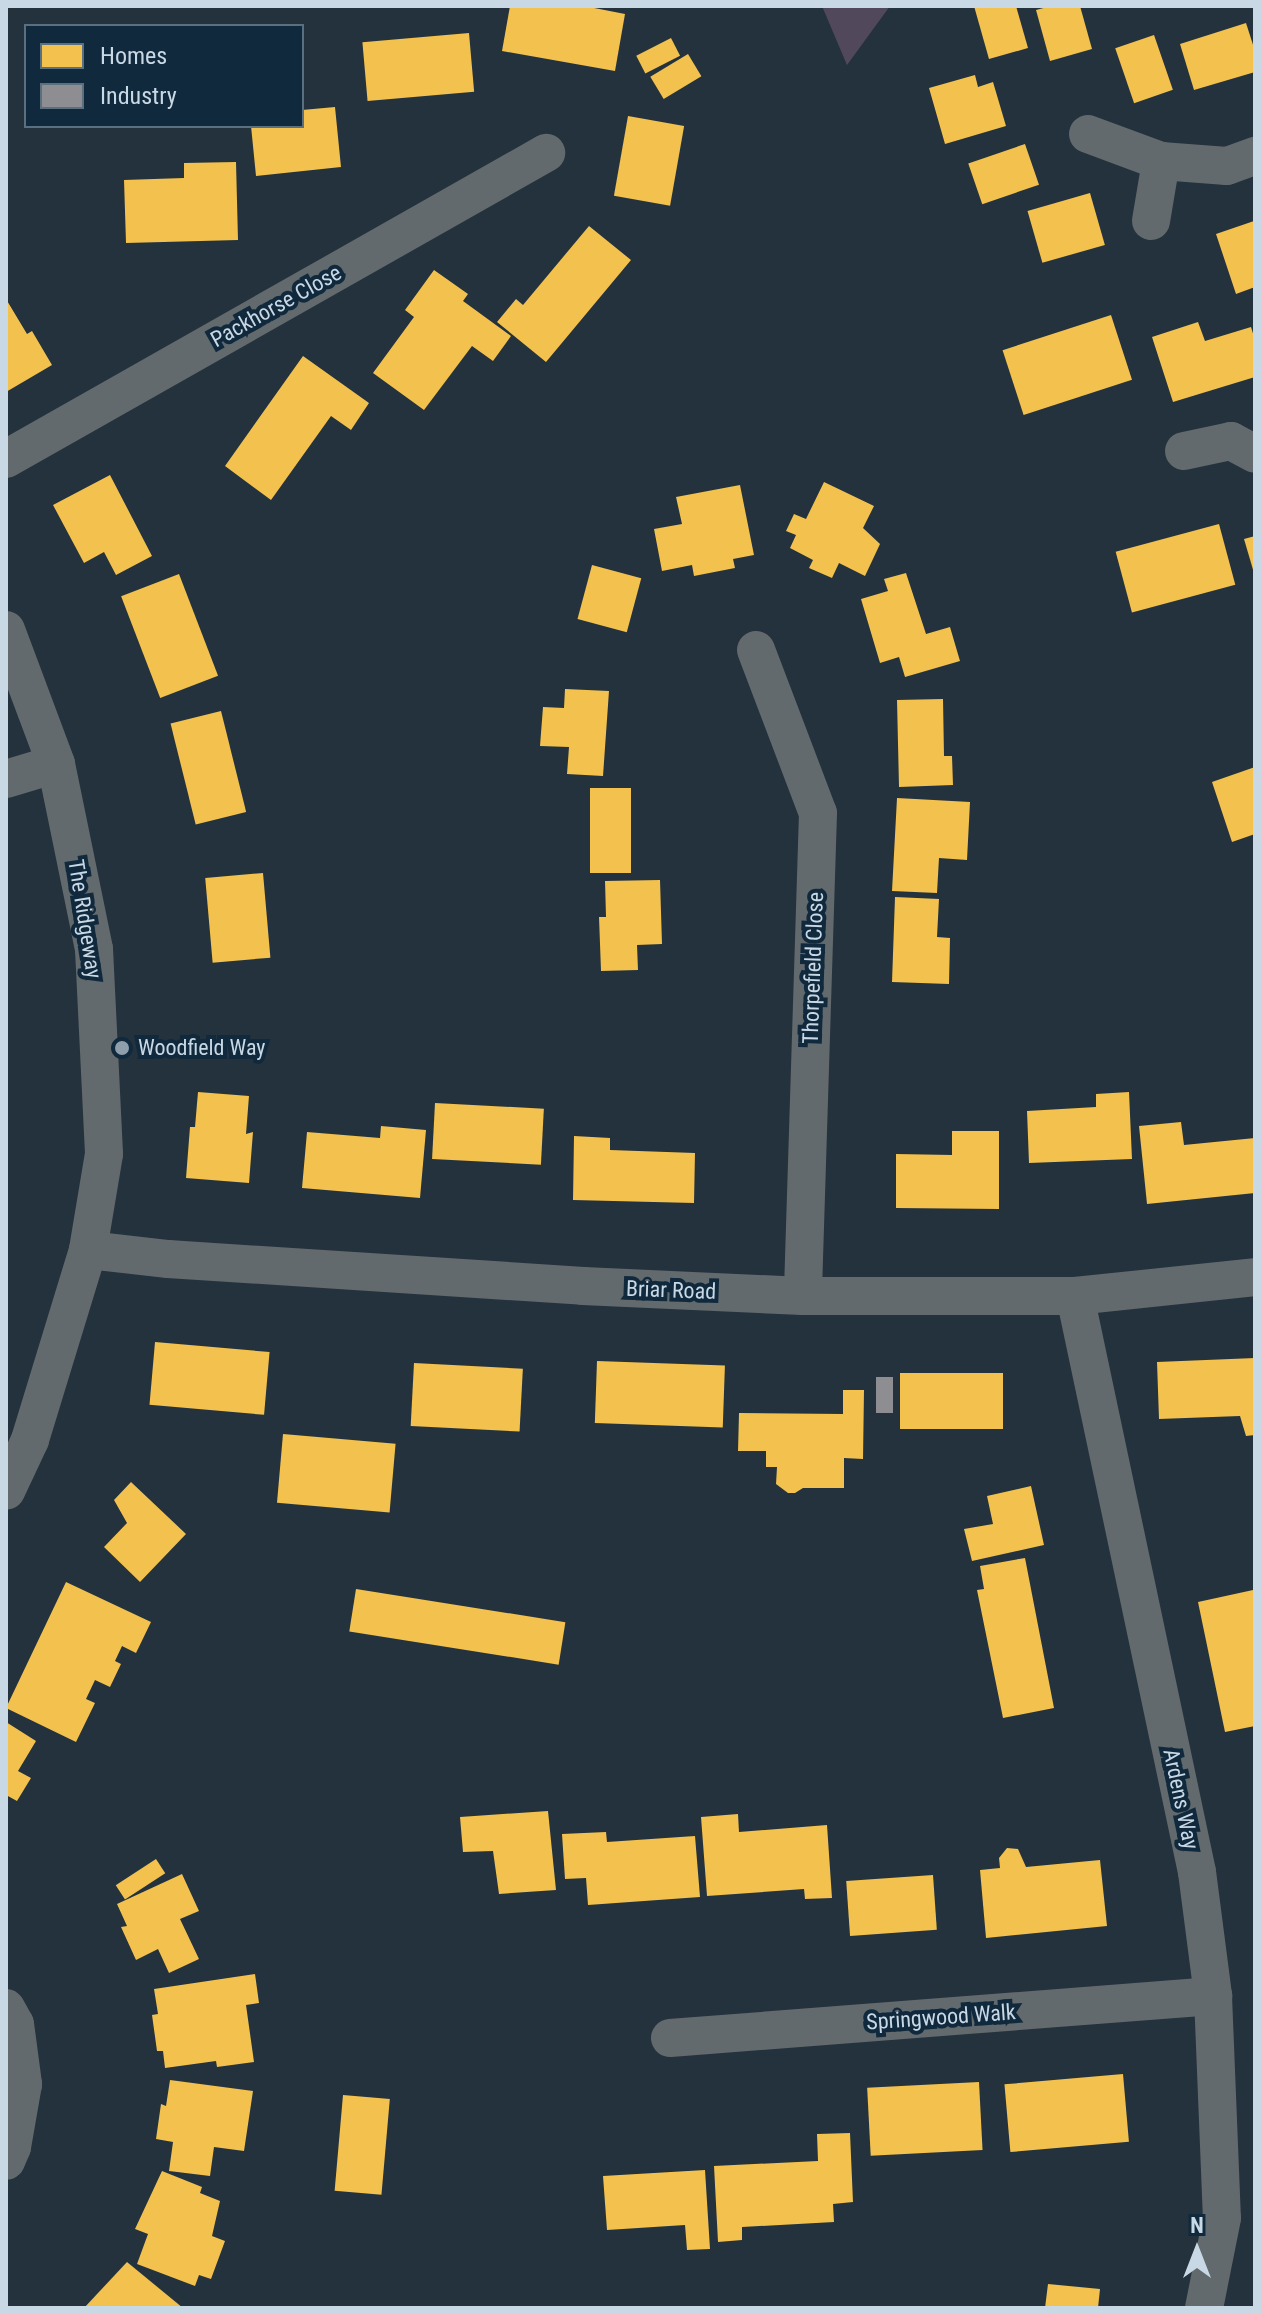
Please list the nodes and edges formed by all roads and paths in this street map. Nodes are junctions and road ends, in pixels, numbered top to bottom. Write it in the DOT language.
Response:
graph roads {
  1 [pos="1088,134"];
  2 [pos="546,153"];
  3 [pos="1255,156"];
  4 [pos="1161,161"];
  5 [pos="1151,221"];
  6 [pos="1184,451"];
  7 [pos="1255,454"];
  8 [pos="6,459"];
  9 [pos="6,630"];
  10 [pos="756,650"];
  11 [pos="56,764"];
  12 [pos="6,779"];
  13 [pos="88,1250"];
  14 [pos="1255,1277"];
  15 [pos="803,1296"];
  16 [pos="1075,1296"];
  17 [pos="6,1491"];
  18 [pos="1213,1996"];
  19 [pos="6,2008"];
  20 [pos="670,2038"];
  21 [pos="6,2161"];
  22 [pos="1204,2308"];
  1 -- 4 [label="street"];
  2 -- 8 [label="street, Packhorse Close"];
  3 -- 4 [label="street"];
  4 -- 5 [label="street"];
  6 -- 7 [label="street"];
  9 -- 11 [label="street, The Ridgeway"];
  10 -- 15 [label="street, Thorpefield Close"];
  11 -- 12 [label="street"];
  11 -- 13 [label="street, The Ridgeway"];
  13 -- 15 [label="street, Briar Road"];
  13 -- 17 [label="street, The Ridgeway"];
  14 -- 16 [label="street, Briar Road"];
  15 -- 16 [label="street, Briar Road"];
  16 -- 18 [label="street, Ardens Way"];
  18 -- 20 [label="street, Springwood Walk"];
  18 -- 22 [label="street, Ardens Way"];
  19 -- 21 [label="street"];
}
